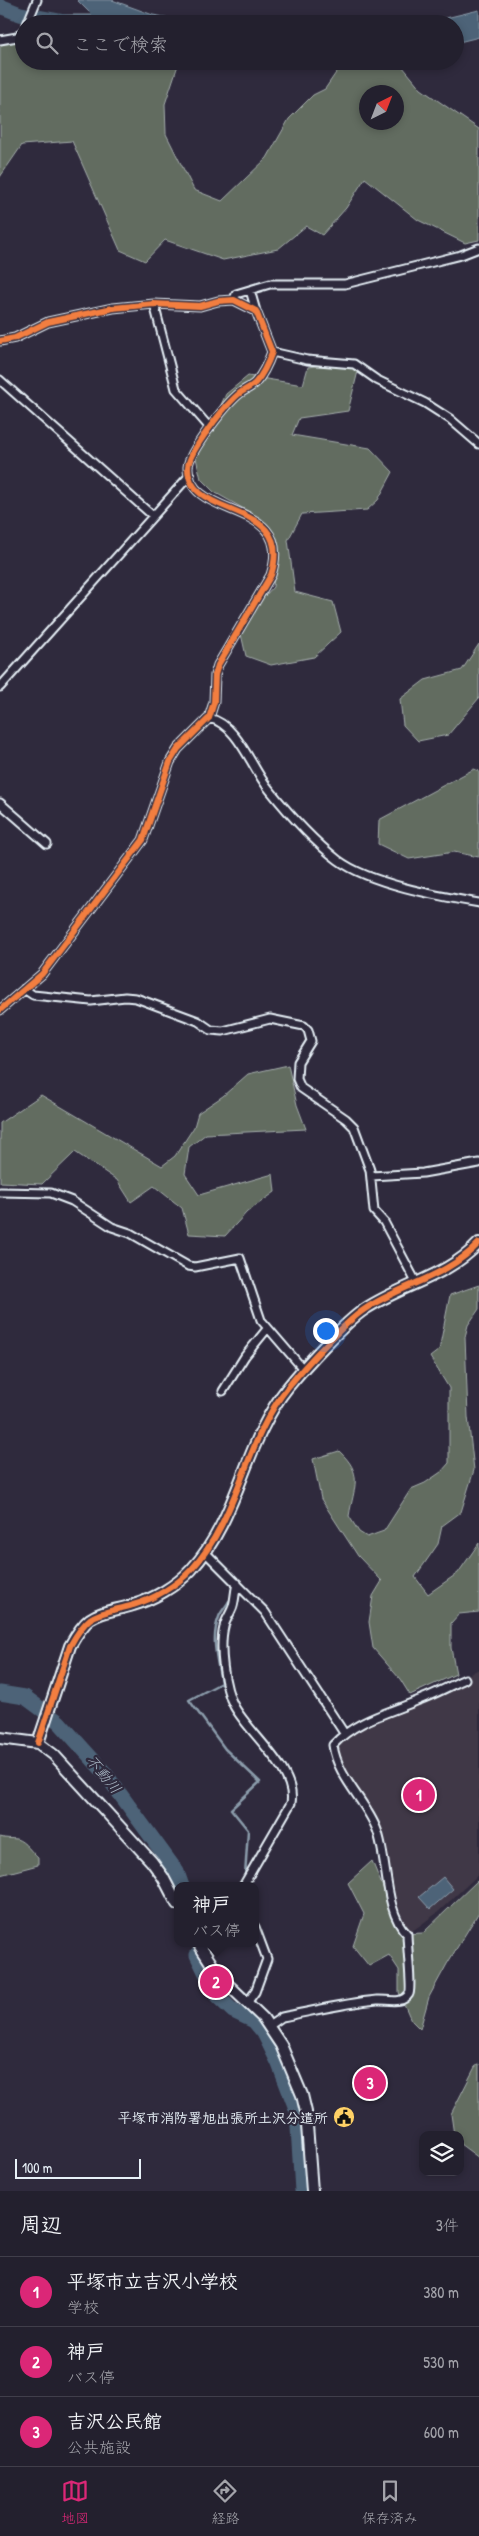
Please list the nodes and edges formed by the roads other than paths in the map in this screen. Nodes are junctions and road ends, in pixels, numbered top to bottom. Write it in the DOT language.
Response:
graph roads {
  1 [pos="37,0"];
  2 [pos="31,15"];
  3 [pos="15,37"];
  4 [pos="0,40"];
  5 [pos="479,248"];
  6 [pos="250,290"];
  7 [pos="234,300"];
  8 [pos="154,304"];
  9 [pos="256,311"];
  10 [pos="0,340"];
  11 [pos="272,352"];
  12 [pos="0,380"];
  13 [pos="210,428"];
  14 [pos="479,444"];
  15 [pos="190,475"];
  16 [pos="153,516"];
  17 [pos="0,688"];
  18 [pos="209,718"];
  19 [pos="0,803"];
  20 [pos="47,844"];
  21 [pos="479,903"];
  22 [pos="24,989"];
  23 [pos="0,1010"];
  24 [pos="479,1163"];
  25 [pos="371,1176"];
  26 [pos="0,1192"];
  27 [pos="479,1243"];
  28 [pos="417,1284"];
  29 [pos="267,1329"];
  30 [pos="304,1370"];
  31 [pos="224,1391"];
  32 [pos="205,1552"];
  33 [pos="237,1583"];
  34 [pos="466,1678"];
  35 [pos="344,1733"];
  36 [pos="0,1738"];
  37 [pos="38,1744"];
  38 [pos="245,1882"];
  39 [pos="174,1898"];
  40 [pos="259,1937"];
  41 [pos="201,1947"];
  42 [pos="247,2003"];
  43 [pos="270,2026"];
  44 [pos="312,2191"];
  1 -- 2 [label="street"];
  3 -- 4 [label="street"];
  5 -- 6 [label="street"];
  6 -- 7 [label="street"];
  6 -- 9 [label="street"];
  7 -- 8 [label="street"];
  7 -- 9 [label="street"];
  8 -- 10 [label="street"];
  8 -- 13 [label="street"];
  9 -- 11 [label="street"];
  11 -- 13 [label="street"];
  11 -- 14 [label="street"];
  12 -- 16 [label="street"];
  13 -- 15 [label="street"];
  15 -- 16 [label="street"];
  15 -- 18 [label="street"];
  16 -- 17 [label="street"];
  18 -- 21 [label="street"];
  18 -- 22 [label="street"];
  19 -- 20 [label="street"];
  22 -- 23 [label="street"];
  22 -- 25 [label="street"];
  24 -- 25 [label="street"];
  25 -- 28 [label="street"];
  26 -- 29 [label="street"];
  27 -- 28 [label="street"];
  28 -- 30 [label="street"];
  29 -- 30 [label="street"];
  29 -- 31 [label="street"];
  30 -- 32 [label="street"];
  32 -- 33 [label="street"];
  32 -- 37 [label="street"];
  33 -- 35 [label="street"];
  33 -- 38 [label="street"];
  34 -- 35 [label="street"];
  35 -- 43 [label="street"];
  36 -- 37 [label="street"];
  37 -- 39 [label="street"];
  40 -- 42 [label="street"];
  41 -- 42 [label="street"];
  42 -- 43 [label="street"];
  43 -- 44 [label="street"];
}
